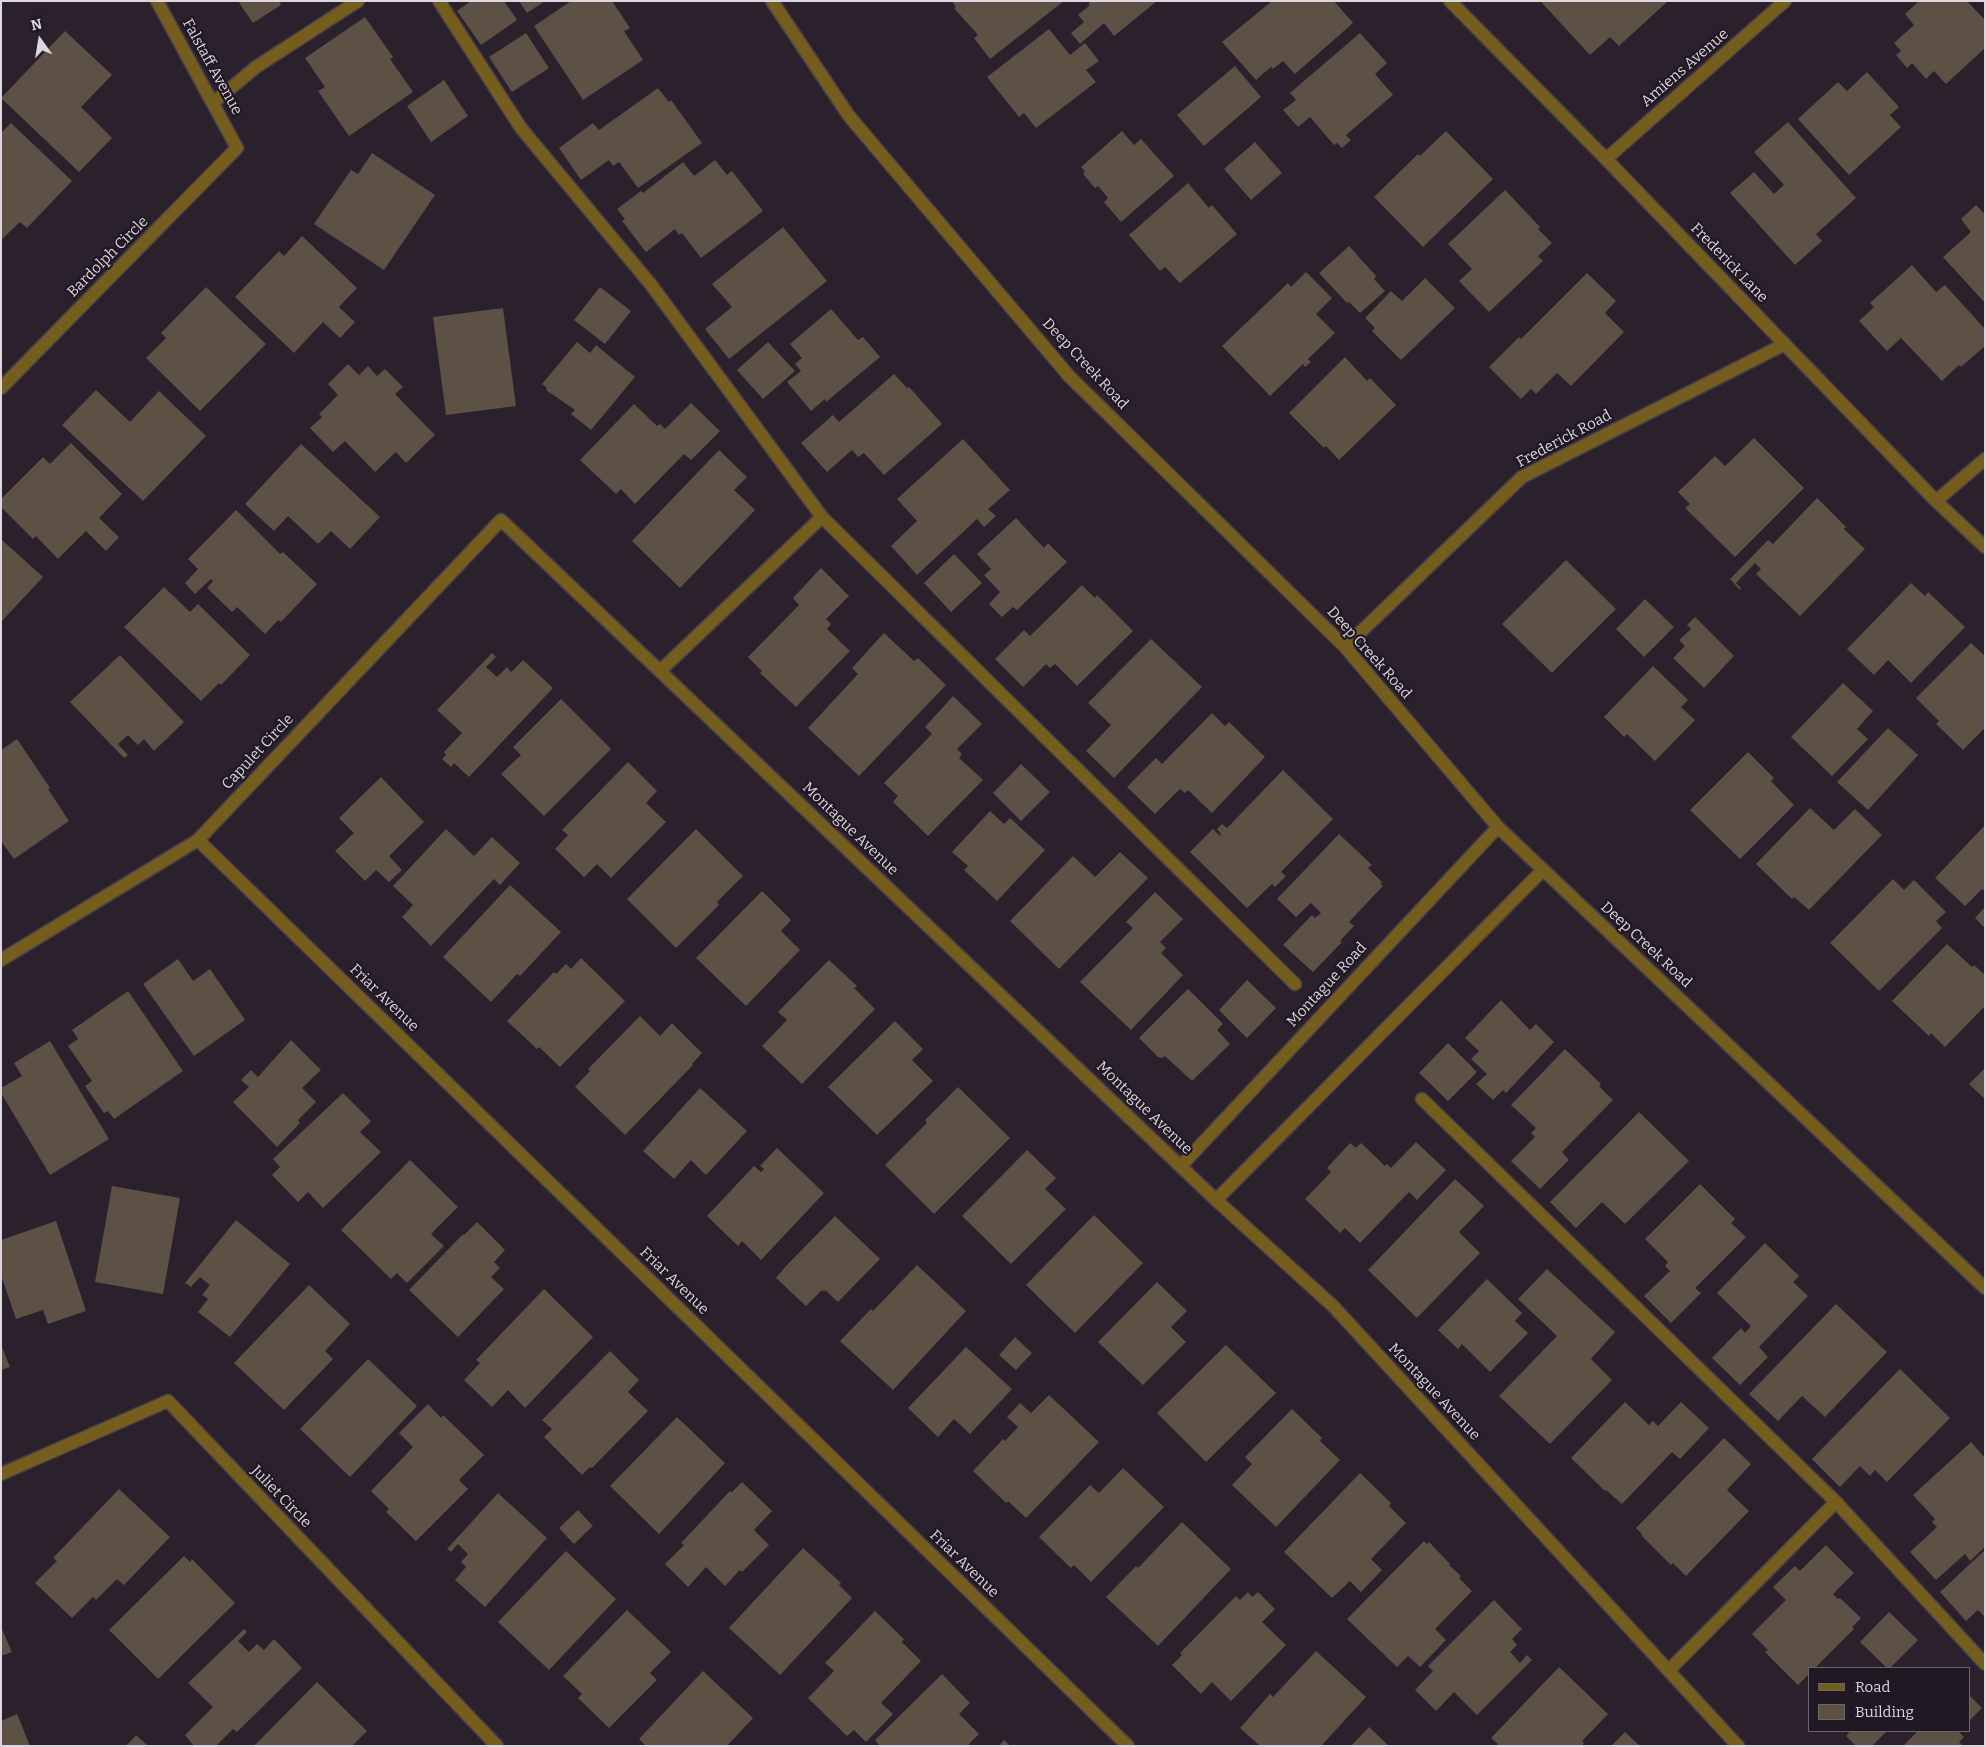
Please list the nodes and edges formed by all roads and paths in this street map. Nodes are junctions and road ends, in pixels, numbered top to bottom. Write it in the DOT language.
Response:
graph roads {
  1 [pos="157,1"];
  2 [pos="358,1"];
  3 [pos="439,1"];
  4 [pos="772,1"];
  5 [pos="1450,1"];
  6 [pos="1785,1"];
  7 [pos="212,103"];
  8 [pos="237,148"];
  9 [pos="1606,160"];
  10 [pos="1785,344"];
  11 [pos="1,388"];
  12 [pos="1985,459"];
  13 [pos="1936,501"];
  14 [pos="822,517"];
  15 [pos="501,520"];
  16 [pos="1985,547"];
  17 [pos="1345,647"];
  18 [pos="660,671"];
  19 [pos="1498,827"];
  20 [pos="198,840"];
  21 [pos="1543,870"];
  22 [pos="1,960"];
  23 [pos="1295,984"];
  24 [pos="1422,1099"];
  25 [pos="1181,1166"];
  26 [pos="1216,1200"];
  27 [pos="1985,1288"];
  28 [pos="1,1474"];
  29 [pos="1836,1502"];
  30 [pos="1985,1664"];
  31 [pos="1669,1670"];
  32 [pos="497,1746"];
  33 [pos="1128,1746"];
  34 [pos="1738,1746"];
  1 -- 7 [label="street, Falstaff Avenue"];
  2 -- 7 [label="street"];
  3 -- 14 [label="street"];
  4 -- 17 [label="street, Deep Creek Road"];
  5 -- 9 [label="street, Frederick Lane"];
  6 -- 9 [label="street, Amiens Avenue"];
  7 -- 8 [label="street, Falstaff Avenue"];
  8 -- 11 [label="street, Bardolph Circle"];
  9 -- 10 [label="street, Frederick Lane"];
  10 -- 13 [label="street, Frederick Lane"];
  10 -- 17 [label="street, Frederick Road"];
  12 -- 13 [label="street"];
  13 -- 16 [label="street, Frederick Lane"];
  14 -- 18 [label="street"];
  14 -- 23 [label="street"];
  15 -- 18 [label="street, Montague Avenue"];
  15 -- 20 [label="street, Capulet Circle"];
  17 -- 19 [label="street, Deep Creek Road"];
  18 -- 25 [label="street, Montague Avenue"];
  19 -- 21 [label="street, Deep Creek Road"];
  19 -- 25 [label="street, Montague Road"];
  20 -- 22 [label="street, Capulet Circle"];
  20 -- 33 [label="street, Friar Avenue"];
  21 -- 26 [label="street"];
  21 -- 27 [label="street, Deep Creek Road"];
  24 -- 29 [label="street"];
  25 -- 26 [label="street, Montague Avenue"];
  26 -- 31 [label="street, Montague Avenue"];
  28 -- 32 [label="street, Juliet Circle"];
  29 -- 30 [label="street"];
  29 -- 31 [label="street"];
  31 -- 34 [label="street, Montague Avenue"];
}
